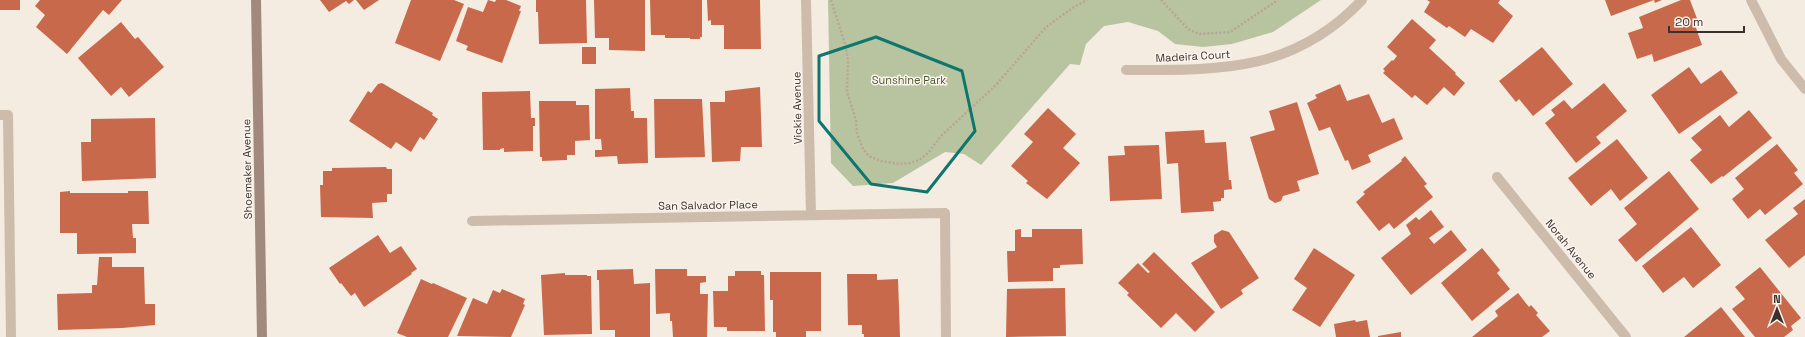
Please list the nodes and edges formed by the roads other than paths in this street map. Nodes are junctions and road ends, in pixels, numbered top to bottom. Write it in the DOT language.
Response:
graph roads {
  1 [pos="256,0"];
  2 [pos="806,0"];
  3 [pos="1362,0"];
  4 [pos="1751,0"];
  5 [pos="1126,70"];
  6 [pos="1805,89"];
  7 [pos="4,115"];
  8 [pos="1497,177"];
  9 [pos="811,215"];
  10 [pos="472,221"];
  11 [pos="11,337"];
  12 [pos="262,337"];
  13 [pos="946,337"];
  14 [pos="1626,337"];
  1 -- 12 [label="street, Shoemaker Avenue"];
  2 -- 9 [label="street, Vickie Avenue"];
  3 -- 5 [label="street, Madeira Court"];
  4 -- 6 [label="street"];
  7 -- 11 [label="street"];
  8 -- 14 [label="street, Norah Avenue"];
  9 -- 10 [label="street, San Salvador Place"];
  9 -- 13 [label="street, San Salvador Place"];
}
